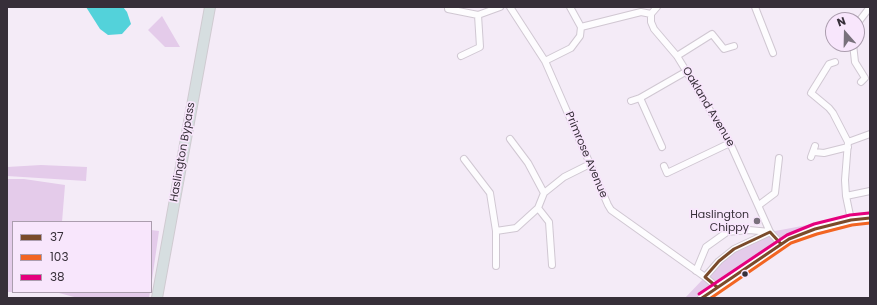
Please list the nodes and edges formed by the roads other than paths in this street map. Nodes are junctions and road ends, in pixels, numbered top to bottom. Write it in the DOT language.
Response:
graph roads {
  1 [pos="210,7"];
  2 [pos="448,7"];
  3 [pos="500,7"];
  4 [pos="510,7"];
  5 [pos="570,7"];
  6 [pos="657,7"];
  7 [pos="755,7"];
  8 [pos="651,14"];
  9 [pos="478,15"];
  10 [pos="581,27"];
  11 [pos="734,46"];
  12 [pos="854,52"];
  13 [pos="773,53"];
  14 [pos="461,56"];
  15 [pos="677,56"];
  16 [pos="545,61"];
  17 [pos="834,62"];
  18 [pos="687,71"];
  19 [pos="865,79"];
  20 [pos="640,98"];
  21 [pos="631,101"];
  22 [pos="870,134"];
  23 [pos="510,139"];
  24 [pos="730,143"];
  25 [pos="848,144"];
  26 [pos="662,147"];
  27 [pos="813,152"];
  28 [pos="779,158"];
  29 [pos="464,159"];
  30 [pos="590,164"];
  31 [pos="664,166"];
  32 [pos="870,191"];
  33 [pos="544,193"];
  34 [pos="846,196"];
  35 [pos="759,205"];
  36 [pos="538,208"];
  37 [pos="870,218"];
  38 [pos="850,220"];
  39 [pos="496,231"];
  40 [pos="770,232"];
  41 [pos="781,244"];
  42 [pos="552,265"];
  43 [pos="496,266"];
  44 [pos="696,271"];
  45 [pos="705,277"];
  46 [pos="717,287"];
  47 [pos="157,298"];
  48 [pos="702,298"];
  1 -- 47 [label="highway, Haslington Bypass"];
  2 -- 9 [label="street"];
  3 -- 9 [label="street"];
  4 -- 16 [label="street, Primrose Avenue"];
  5 -- 10 [label="street"];
  6 -- 8 [label="street"];
  7 -- 13 [label="street"];
  8 -- 10 [label="street"];
  8 -- 15 [label="street, Oakland Avenue"];
  9 -- 14 [label="street"];
  10 -- 16 [label="street"];
  11 -- 15 [label="street"];
  12 -- 19 [label="street"];
  15 -- 18 [label="street, Oakland Avenue"];
  16 -- 30 [label="street, Primrose Avenue"];
  17 -- 25 [label="street"];
  18 -- 20 [label="street"];
  18 -- 24 [label="street, Oakland Avenue"];
  20 -- 21 [label="street"];
  20 -- 26 [label="street"];
  22 -- 25 [label="street"];
  23 -- 33 [label="street"];
  24 -- 31 [label="street"];
  24 -- 35 [label="street, Oakland Avenue"];
  25 -- 27 [label="street"];
  25 -- 34 [label="street"];
  28 -- 35 [label="street"];
  29 -- 39 [label="street"];
  30 -- 33 [label="street"];
  30 -- 44 [label="street, Primrose Avenue"];
  32 -- 34 [label="street"];
  33 -- 36 [label="street"];
  34 -- 38 [label="street"];
  35 -- 40 [label="street, Oakland Avenue"];
  36 -- 39 [label="street"];
  36 -- 42 [label="street"];
  37 -- 38 [label="street"];
  38 -- 41 [label="street"];
  39 -- 43 [label="street"];
  40 -- 41 [label="street, Oakland Avenue"];
  40 -- 44 [label="street"];
  40 -- 45 [label="street"];
  41 -- 46 [label="street"];
  44 -- 45 [label="street, Primrose Avenue"];
  45 -- 46 [label="street, Primrose Avenue"];
  46 -- 48 [label="street"];
}
